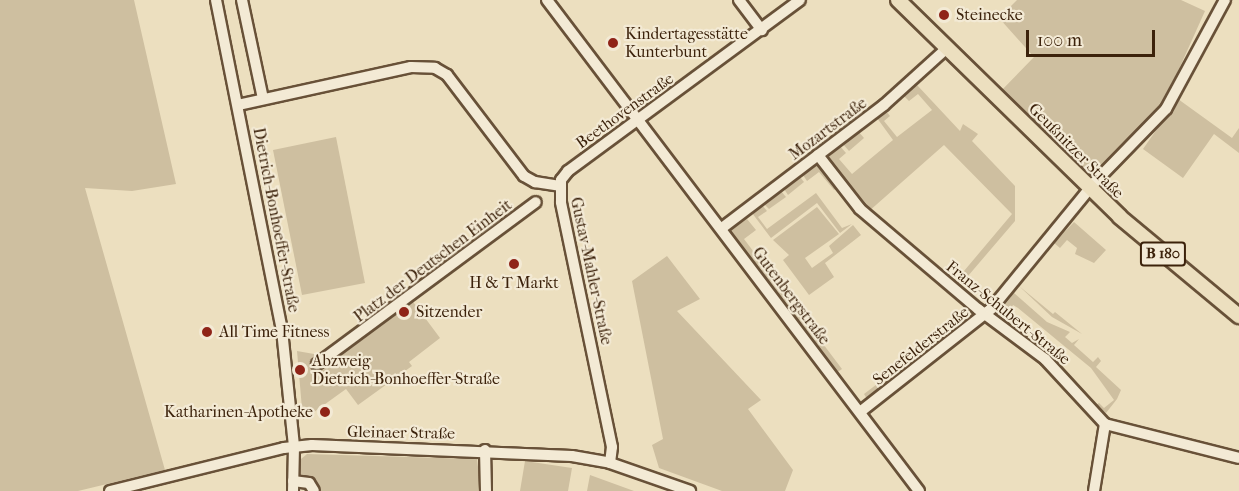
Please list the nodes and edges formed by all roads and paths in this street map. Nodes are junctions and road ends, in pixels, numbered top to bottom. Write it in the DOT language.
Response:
graph roads {
  1 [pos="216,0"];
  2 [pos="242,0"];
  3 [pos="547,0"];
  4 [pos="739,0"];
  5 [pos="800,0"];
  6 [pos="898,0"];
  7 [pos="1225,0"];
  8 [pos="762,30"];
  9 [pos="947,48"];
  10 [pos="263,99"];
  11 [pos="238,105"];
  12 [pos="637,120"];
  13 [pos="818,155"];
  14 [pos="560,186"];
  15 [pos="1090,189"];
  16 [pos="536,202"];
  17 [pos="722,228"];
  18 [pos="986,314"];
  19 [pos="1239,316"];
  20 [pos="317,364"];
  21 [pos="860,412"];
  22 [pos="1105,424"];
  23 [pos="294,447"];
  24 [pos="485,450"];
  25 [pos="1239,458"];
  26 [pos="610,463"];
  27 [pos="293,486"];
  28 [pos="123,490"];
  29 [pos="110,491"];
  30 [pos="314,491"];
  31 [pos="486,491"];
  32 [pos="690,491"];
  33 [pos="919,491"];
  34 [pos="1094,491"];
  1 -- 11 [label="street, Dietrich-Bonhoeffer-Straße"];
  2 -- 10 [label="street"];
  3 -- 12 [label="street, Gutenbergstraße"];
  4 -- 8 [label="street"];
  5 -- 8 [label="street, Beethovenstraße"];
  6 -- 9 [label="main road, Geußnitzer Straße / B 180"];
  7 -- 15 [label="street, Senefelderstraße"];
  8 -- 12 [label="street, Beethovenstraße"];
  9 -- 13 [label="street, Mozartstraße"];
  9 -- 15 [label="main road, Geußnitzer Straße / B 180"];
  10 -- 11 [label="street, Gustav-Mahler-Straße"];
  10 -- 14 [label="street, Gustav-Mahler-Straße"];
  11 -- 23 [label="street, Dietrich-Bonhoeffer-Straße"];
  12 -- 14 [label="street, Beethovenstraße"];
  12 -- 17 [label="street, Gutenbergstraße"];
  13 -- 17 [label="street, Mozartstraße"];
  13 -- 18 [label="street, Franz-Schubert-Straße"];
  14 -- 26 [label="street, Gustav-Mahler-Straße"];
  15 -- 18 [label="street, Senefelderstraße"];
  15 -- 19 [label="main road, Geußnitzer Straße / B 180"];
  16 -- 20 [label="street, Platz der Deutschen Einheit"];
  17 -- 21 [label="street, Gutenbergstraße"];
  18 -- 21 [label="street, Senefelderstraße"];
  18 -- 22 [label="street, Franz-Schubert-Straße"];
  21 -- 33 [label="street, Gutenbergstraße"];
  22 -- 25 [label="street"];
  22 -- 34 [label="street"];
  23 -- 24 [label="street, Gleinaer Straße"];
  23 -- 27 [label="street, Dietrich-Bonhoeffer-Straße"];
  23 -- 28 [label="street, Gleinaer Straße"];
  24 -- 26 [label="street, Gleinaer Straße"];
  24 -- 31 [label="street"];
  26 -- 32 [label="street, Gleinaer Straße"];
  27 -- 30 [label="street"];
  28 -- 29 [label="street, Gleinaer Straße"];
}
